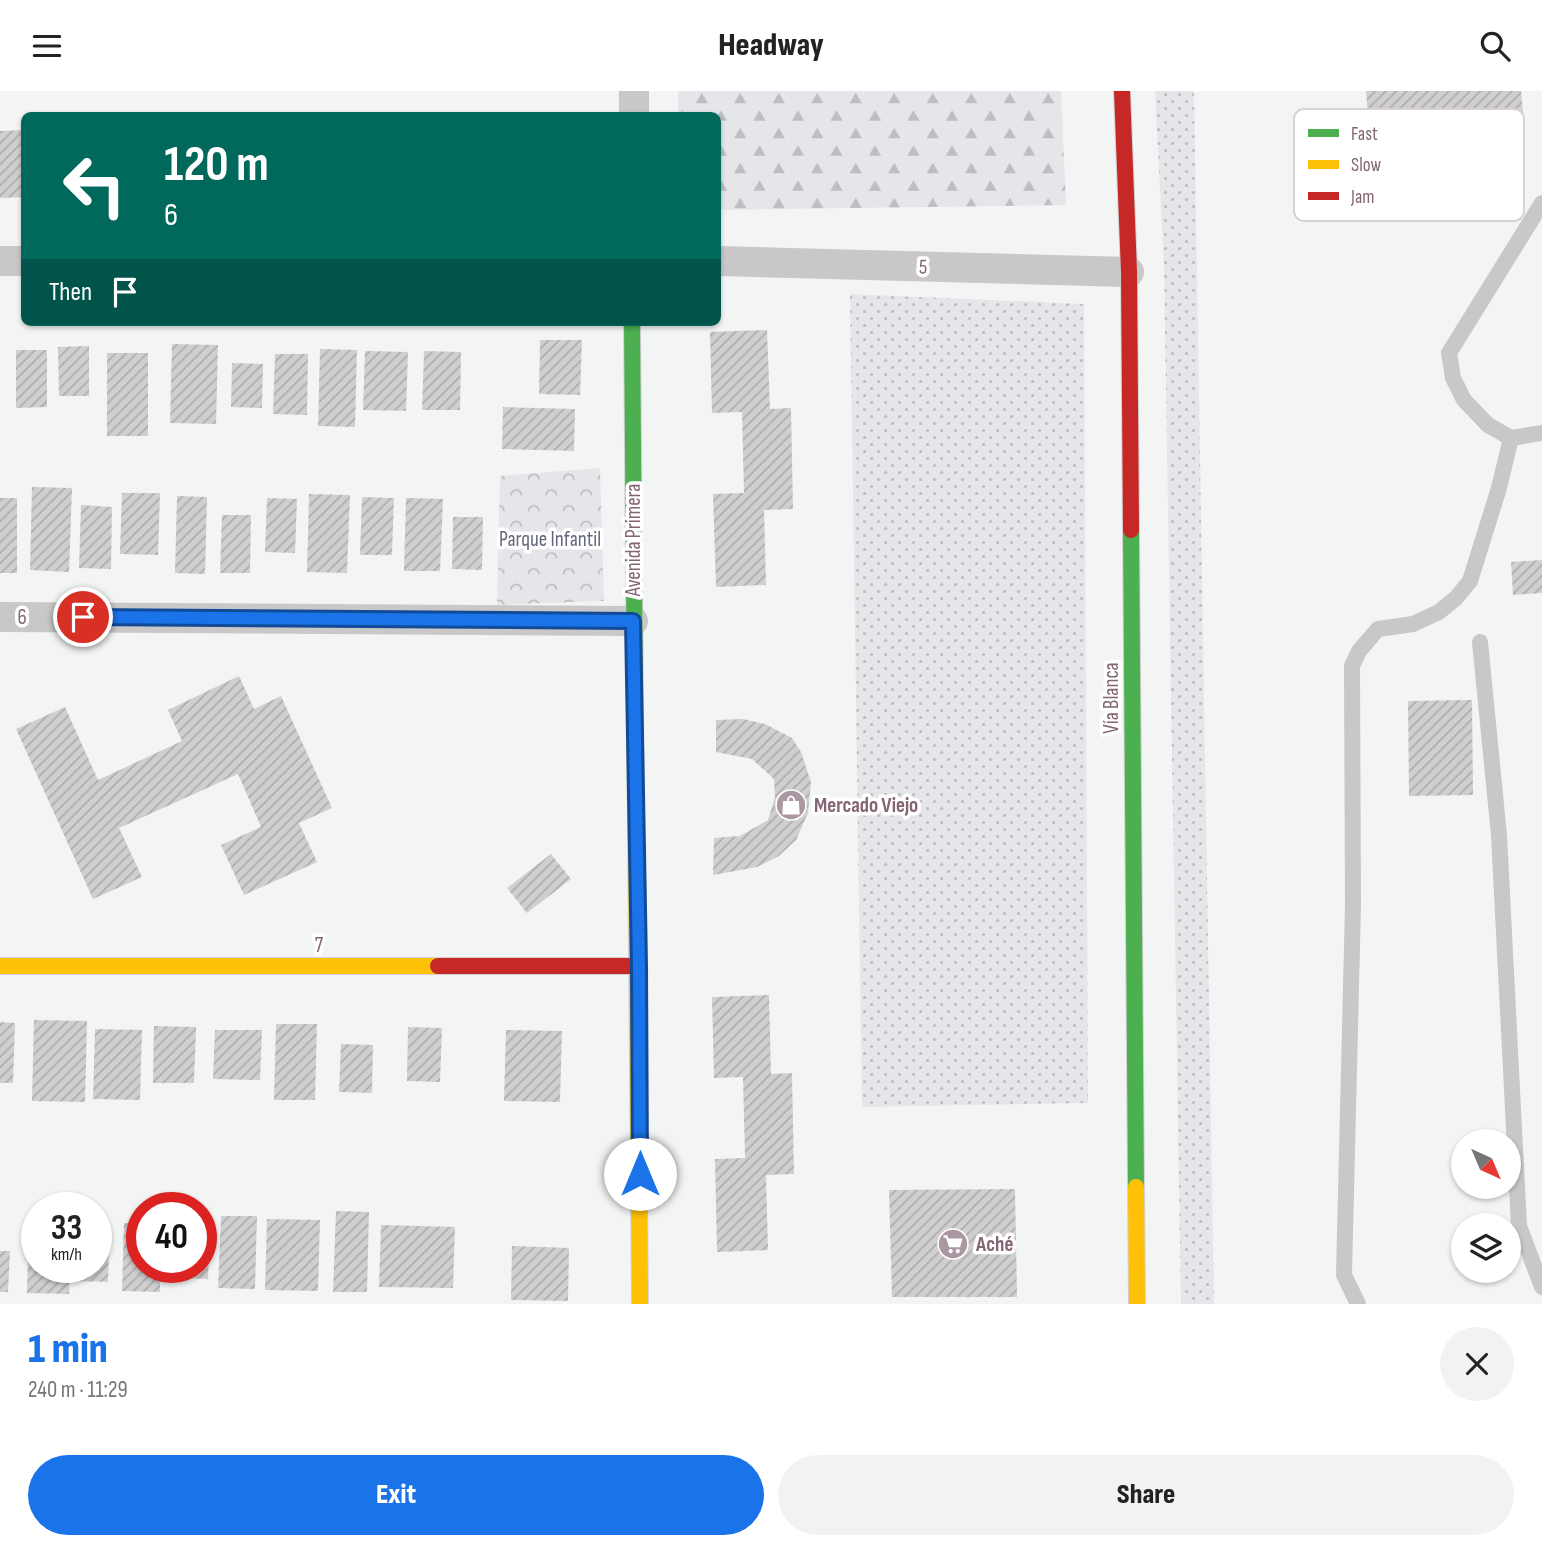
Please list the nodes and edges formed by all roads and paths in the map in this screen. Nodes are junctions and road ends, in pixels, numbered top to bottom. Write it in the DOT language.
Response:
graph roads {
  1 [pos="634,91"];
  2 [pos="1122,91"];
  3 [pos="634,112"];
  4 [pos="1542,203"];
  5 [pos="0,261"];
  6 [pos="21,261"];
  7 [pos="721,261"];
  8 [pos="1129,272"];
  9 [pos="632,326"];
  10 [pos="1542,433"];
  11 [pos="1511,438"];
  12 [pos="0,617"];
  13 [pos="633,621"];
  14 [pos="1480,642"];
  15 [pos="0,966"];
  16 [pos="639,966"];
  17 [pos="1542,1287"];
  18 [pos="640,1304"];
  19 [pos="1137,1304"];
  20 [pos="1358,1304"];
  1 -- 3 [label="street"];
  2 -- 8 [label="street, Vía Blanca"];
  4 -- 11 [label="lane"];
  5 -- 6 [label="street"];
  7 -- 8 [label="street, 5"];
  8 -- 19 [label="street, Vía Blanca"];
  9 -- 13 [label="street, Avenida Primera"];
  10 -- 11 [label="lane"];
  11 -- 20 [label="lane"];
  12 -- 13 [label="street, 6"];
  13 -- 16 [label="street, Avenida Primera"];
  14 -- 17 [label="lane"];
  15 -- 16 [label="street, 7"];
  16 -- 18 [label="street, Avenida Primera"];
}
